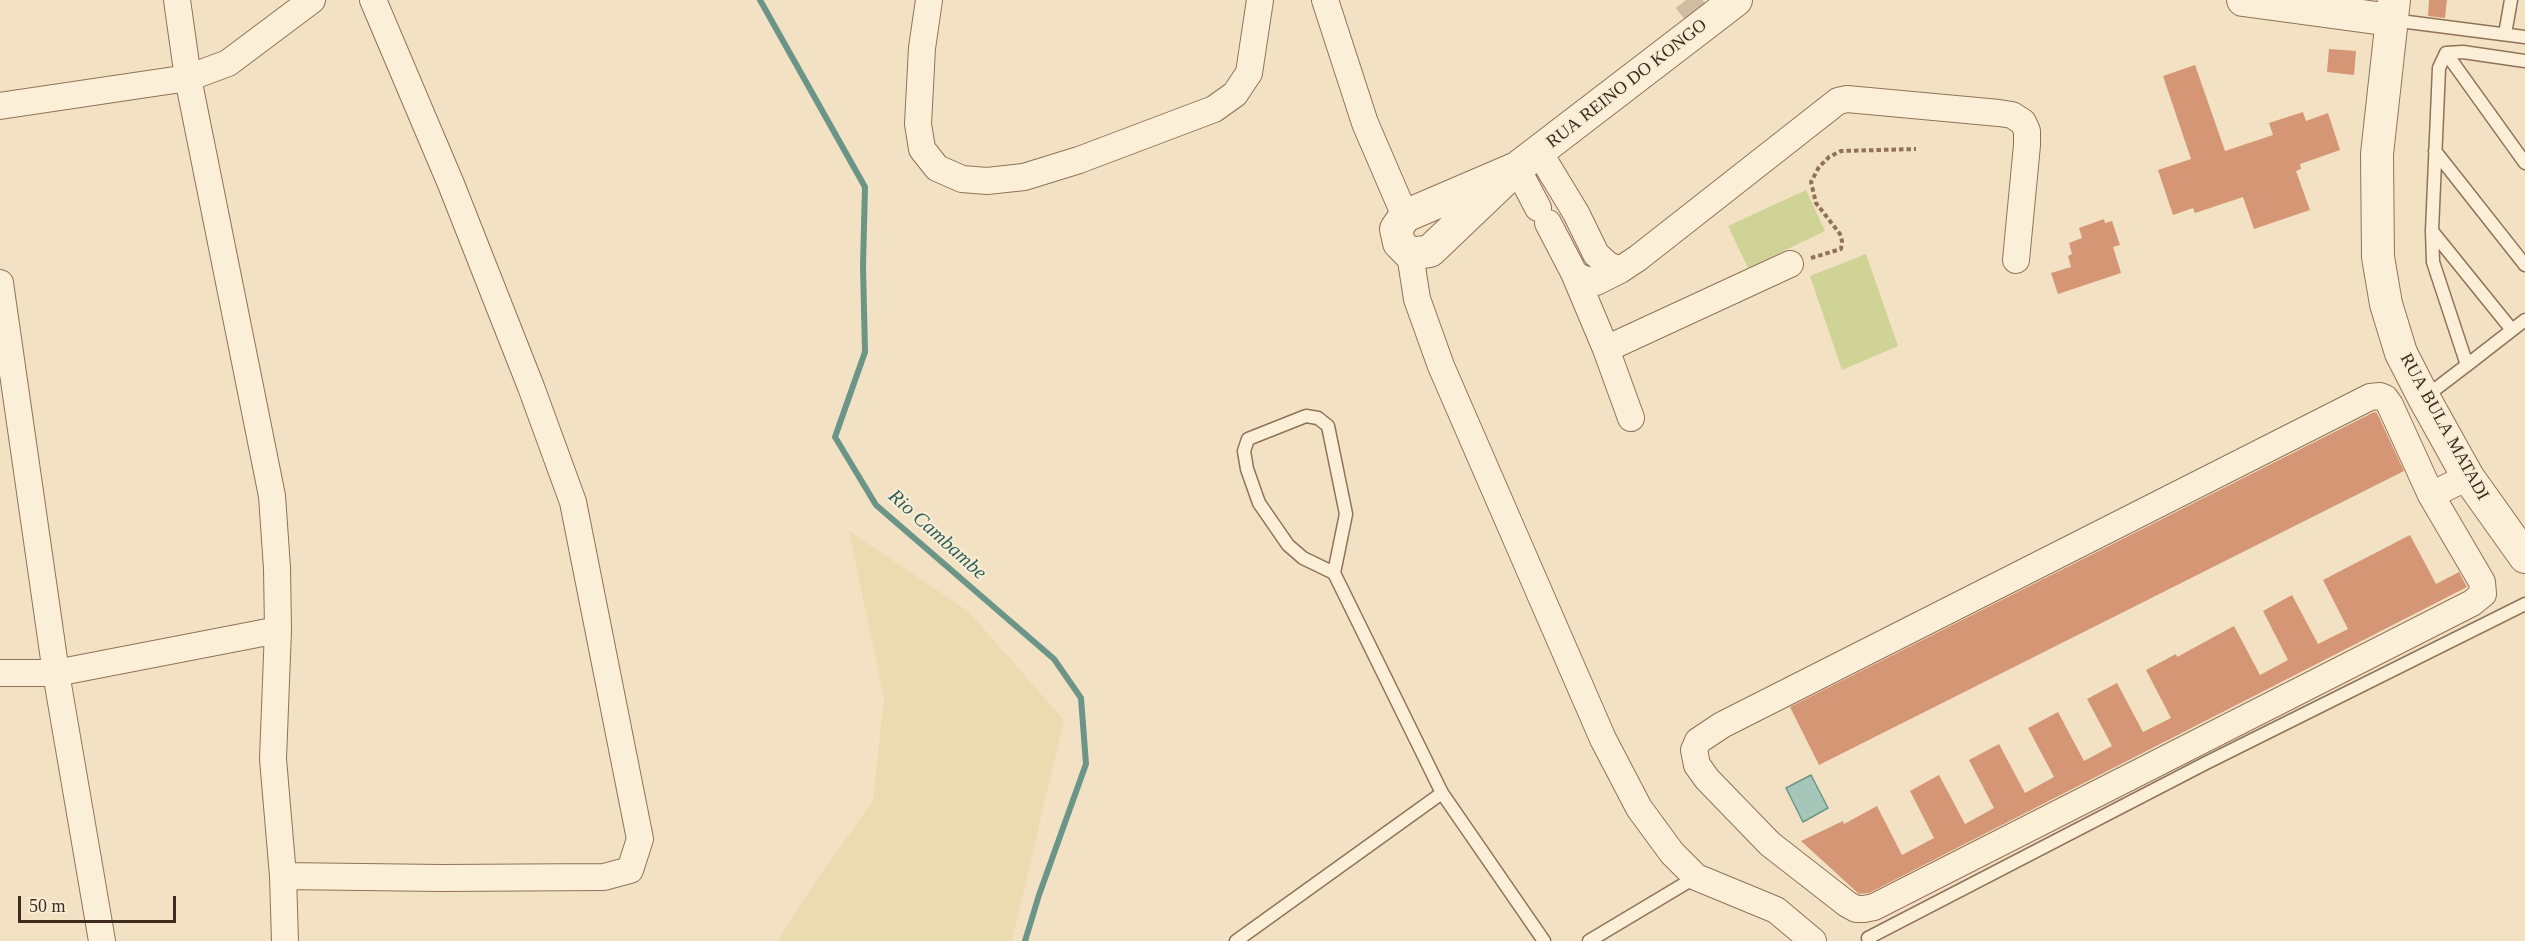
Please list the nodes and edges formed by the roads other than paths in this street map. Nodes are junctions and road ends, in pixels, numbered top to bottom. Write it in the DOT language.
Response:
graph roads {
  1 [pos="177,0"];
  2 [pos="312,0"];
  3 [pos="374,0"];
  4 [pos="929,0"];
  5 [pos="1260,0"];
  6 [pos="1325,0"];
  7 [pos="2243,0"];
  8 [pos="2511,0"];
  9 [pos="1724,3"];
  10 [pos="2393,10"];
  11 [pos="2505,34"];
  12 [pos="2525,37"];
  13 [pos="2446,53"];
  14 [pos="2524,63"];
  15 [pos="188,78"];
  16 [pos="0,106"];
  17 [pos="2435,151"];
  18 [pos="1528,160"];
  19 [pos="2525,163"];
  20 [pos="1576,213"];
  21 [pos="1405,216"];
  22 [pos="1546,221"];
  23 [pos="2432,231"];
  24 [pos="1410,254"];
  25 [pos="2016,260"];
  26 [pos="1790,264"];
  27 [pos="2525,265"];
  28 [pos="1620,270"];
  29 [pos="1574,273"];
  30 [pos="0,283"];
  31 [pos="2525,320"];
  32 [pos="2512,330"];
  33 [pos="1606,349"];
  34 [pos="2467,365"];
  35 [pos="2424,398"];
  36 [pos="1631,418"];
  37 [pos="2464,469"];
  38 [pos="2428,488"];
  39 [pos="2525,557"];
  40 [pos="1334,573"];
  41 [pos="2525,604"];
  42 [pos="278,630"];
  43 [pos="56,673"];
  44 [pos="0,674"];
  45 [pos="1442,793"];
  46 [pos="283,876"];
  47 [pos="1696,877"];
  48 [pos="1868,938"];
  49 [pos="102,941"];
  50 [pos="285,941"];
  51 [pos="1236,941"];
  52 [pos="1544,941"];
  53 [pos="1589,941"];
  54 [pos="1813,941"];
  1 -- 15 [label="street"];
  2 -- 15 [label="street"];
  3 -- 46 [label="street"];
  4 -- 5 [label="street"];
  6 -- 21 [label="street"];
  7 -- 10 [label="street"];
  8 -- 11 [label="lane"];
  9 -- 18 [label="street, RUA REINO DO KONGO"];
  10 -- 11 [label="lane"];
  10 -- 35 [label="street, RUA BULA MATADI"];
  11 -- 12 [label="lane"];
  13 -- 14 [label="lane"];
  13 -- 17 [label="lane"];
  13 -- 19 [label="lane"];
  15 -- 16 [label="street"];
  15 -- 42 [label="street"];
  17 -- 23 [label="lane"];
  17 -- 27 [label="lane"];
  18 -- 20 [label="street"];
  18 -- 21 [label="street, RUA REINO DO KONGO"];
  18 -- 22 [label="street"];
  18 -- 24 [label="street, RUA REINO DO KONGO"];
  20 -- 22 [label="street"];
  20 -- 28 [label="street"];
  21 -- 24 [label="street"];
  22 -- 29 [label="street"];
  23 -- 32 [label="lane"];
  23 -- 34 [label="lane"];
  24 -- 47 [label="street"];
  25 -- 28 [label="street"];
  26 -- 33 [label="street"];
  28 -- 29 [label="street"];
  29 -- 33 [label="street"];
  30 -- 43 [label="street"];
  31 -- 32 [label="lane"];
  32 -- 34 [label="lane"];
  33 -- 36 [label="street"];
  34 -- 35 [label="lane"];
  35 -- 37 [label="street, RUA BULA MATADI"];
  37 -- 38 [label="street"];
  37 -- 39 [label="street, RUA BULA MATADI"];
  38 -- 38 [label="street"];
  40 -- 40 [label="lane"];
  40 -- 45 [label="lane"];
  41 -- 48 [label="lane"];
  42 -- 43 [label="street"];
  42 -- 46 [label="street"];
  43 -- 44 [label="street"];
  43 -- 49 [label="street"];
  45 -- 51 [label="lane"];
  45 -- 52 [label="lane"];
  46 -- 50 [label="street"];
  47 -- 53 [label="lane"];
  47 -- 54 [label="street"];
}
